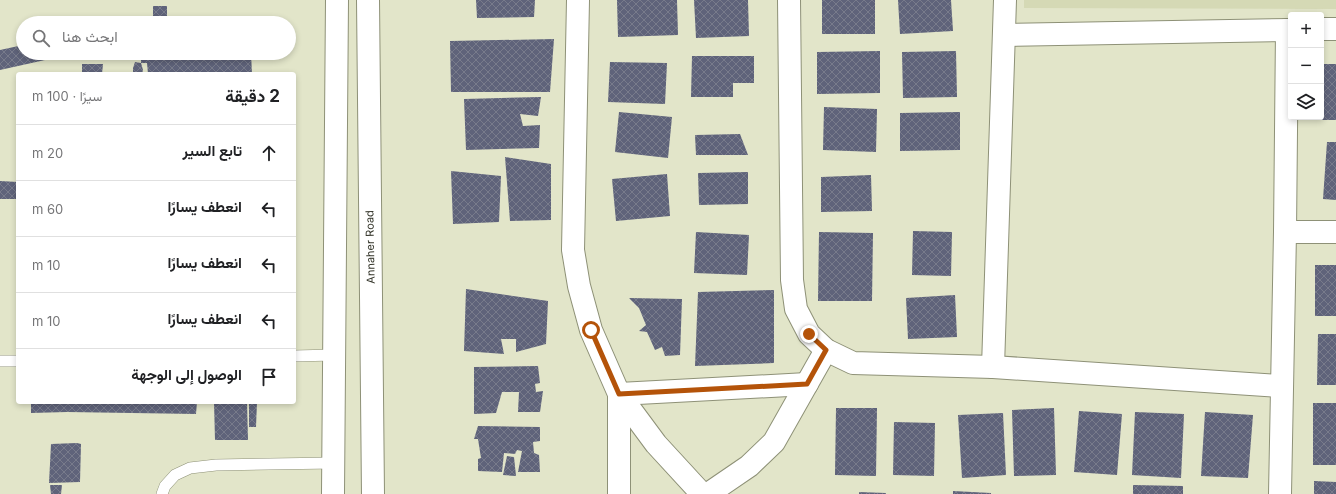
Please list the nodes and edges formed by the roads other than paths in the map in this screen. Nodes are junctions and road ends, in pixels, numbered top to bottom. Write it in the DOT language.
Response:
graph roads {
  1 [pos="337,0"];
  2 [pos="368,0"];
  3 [pos="578,0"];
  4 [pos="790,0"];
  5 [pos="1005,0"];
  6 [pos="1324,29"];
  7 [pos="1336,29"];
  8 [pos="1288,30"];
  9 [pos="1005,35"];
  10 [pos="1289,48"];
  11 [pos="1286,232"];
  12 [pos="1336,232"];
  13 [pos="826,350"];
  14 [pos="334,355"];
  15 [pos="296,356"];
  16 [pos="0,361"];
  17 [pos="16,361"];
  18 [pos="993,367"];
  19 [pos="807,384"];
  20 [pos="1281,386"];
  21 [pos="619,394"];
  22 [pos="333,463"];
  23 [pos="162,494"];
  24 [pos="333,494"];
  25 [pos="373,494"];
  26 [pos="619,494"];
  27 [pos="702,494"];
  28 [pos="708,494"];
  29 [pos="1280,494"];
  1 -- 14 [label="street"];
  2 -- 25 [label="street, Annaher Road"];
  3 -- 21 [label="street"];
  4 -- 13 [label="street"];
  5 -- 9 [label="street"];
  6 -- 7 [label="street"];
  8 -- 9 [label="street"];
  9 -- 18 [label="street"];
  10 -- 11 [label="street"];
  11 -- 12 [label="street"];
  11 -- 20 [label="street"];
  13 -- 18 [label="street"];
  13 -- 19 [label="street"];
  14 -- 15 [label="lane"];
  14 -- 22 [label="street"];
  16 -- 17 [label="lane"];
  18 -- 20 [label="street"];
  19 -- 21 [label="street"];
  19 -- 28 [label="street"];
  20 -- 29 [label="street"];
  21 -- 26 [label="street"];
  21 -- 27 [label="street"];
  22 -- 23 [label="lane"];
  22 -- 24 [label="street"];
}
